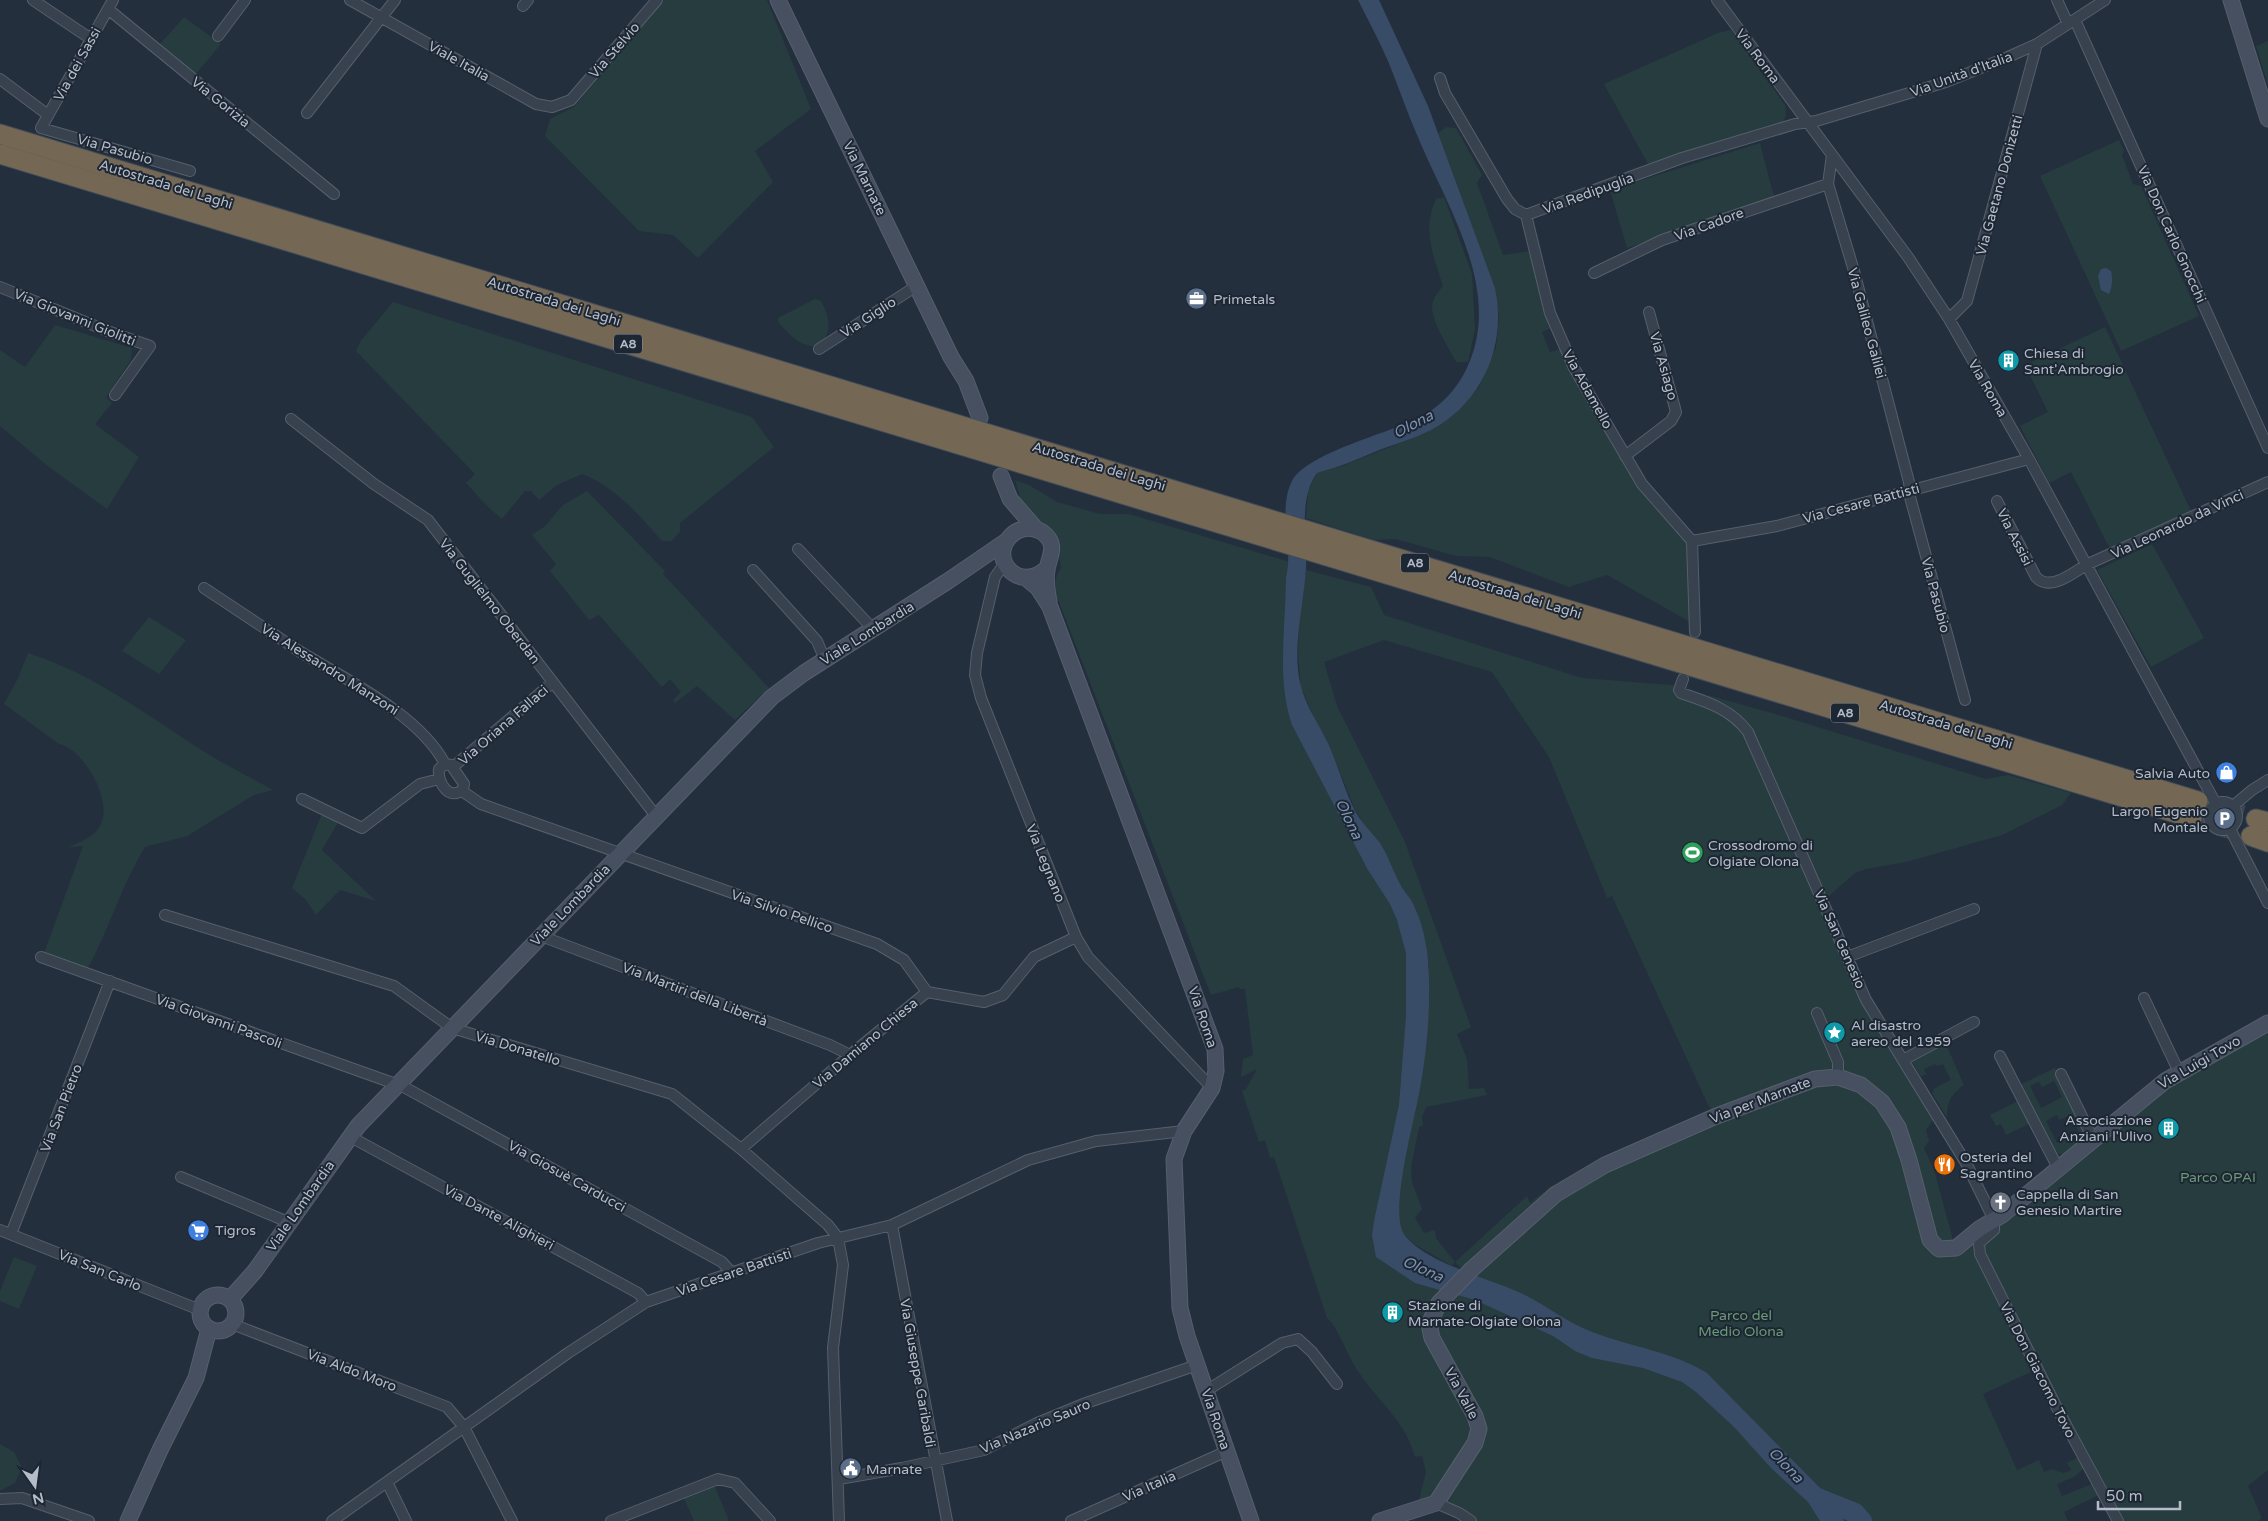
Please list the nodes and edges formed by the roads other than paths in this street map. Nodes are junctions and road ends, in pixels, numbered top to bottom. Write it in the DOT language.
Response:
graph roads {
  1 [pos="33,0"];
  2 [pos="245,0"];
  3 [pos="350,0"];
  4 [pos="395,0"];
  5 [pos="657,0"];
  6 [pos="778,0"];
  7 [pos="1717,0"];
  8 [pos="2057,0"];
  9 [pos="2105,0"];
  10 [pos="2231,0"];
  11 [pos="110,5"];
  12 [pos="381,17"];
  13 [pos="2072,22"];
  14 [pos="218,36"];
  15 [pos="91,39"];
  16 [pos="2037,44"];
  17 [pos="1440,78"];
  18 [pos="0,79"];
  19 [pos="570,100"];
  20 [pos="307,113"];
  21 [pos="48,115"];
  22 [pos="2268,119"];
  23 [pos="1807,123"];
  24 [pos="41,128"];
  25 [pos="0,134"];
  26 [pos="0,154"];
  27 [pos="1832,155"];
  28 [pos="190,171"];
  29 [pos="1828,184"];
  30 [pos="334,194"];
  31 [pos="1526,215"];
  32 [pos="1594,273"];
  33 [pos="918,285"];
  34 [pos="0,287"];
  35 [pos="1648,312"];
  36 [pos="1949,319"];
  37 [pos="819,349"];
  38 [pos="116,395"];
  39 [pos="977,417"];
  40 [pos="291,419"];
  41 [pos="2268,448"];
  42 [pos="1625,456"];
  43 [pos="2029,459"];
  44 [pos="1001,476"];
  45 [pos="2268,482"];
  46 [pos="1911,490"];
  47 [pos="1010,498"];
  48 [pos="1997,501"];
  49 [pos="1037,530"];
  50 [pos="1006,540"];
  51 [pos="1692,541"];
  52 [pos="798,549"];
  53 [pos="2086,566"];
  54 [pos="1047,568"];
  55 [pos="753,570"];
  56 [pos="965,570"];
  57 [pos="1016,572"];
  58 [pos="204,588"];
  59 [pos="991,594"];
  60 [pos="1050,607"];
  61 [pos="873,629"];
  62 [pos="1695,632"];
  63 [pos="824,660"];
  64 [pos="1683,679"];
  65 [pos="553,682"];
  66 [pos="1965,700"];
  67 [pos="449,766"];
  68 [pos="439,779"];
  69 [pos="2268,780"];
  70 [pos="462,791"];
  71 [pos="302,799"];
  72 [pos="2233,806"];
  73 [pos="2202,808"];
  74 [pos="656,816"];
  75 [pos="2230,829"];
  76 [pos="620,854"];
  77 [pos="2268,903"];
  78 [pos="1974,909"];
  79 [pos="165,915"];
  80 [pos="541,936"];
  81 [pos="1076,937"];
  82 [pos="41,957"];
  83 [pos="1847,957"];
  84 [pos="110,981"];
  85 [pos="927,992"];
  86 [pos="2144,998"];
  87 [pos="1817,1013"];
  88 [pos="1974,1022"];
  89 [pos="2268,1023"];
  90 [pos="452,1028"];
  91 [pos="850,1055"];
  92 [pos="2000,1056"];
  93 [pos="1903,1060"];
  94 [pos="2179,1072"];
  95 [pos="2061,1074"];
  96 [pos="1838,1077"];
  97 [pos="397,1085"];
  98 [pos="1212,1088"];
  99 [pos="1184,1131"];
  100 [pos="349,1136"];
  101 [pos="2093,1139"];
  102 [pos="740,1150"];
  103 [pos="2058,1168"];
  104 [pos="181,1177"];
  105 [pos="1994,1220"];
  106 [pos="288,1222"];
  107 [pos="892,1225"];
  108 [pos="0,1230"];
  109 [pos="11,1234"];
  110 [pos="838,1238"];
  111 [pos="732,1273"];
  112 [pos="1457,1285"];
  113 [pos="230,1299"];
  114 [pos="646,1302"];
  115 [pos="200,1310"];
  116 [pos="232,1324"];
  117 [pos="209,1329"];
  118 [pos="1197,1365"];
  119 [pos="1337,1384"];
  120 [pos="1206,1391"];
  121 [pos="464,1427"];
  122 [pos="1227,1451"];
  123 [pos="934,1462"];
  124 [pos="839,1479"];
  125 [pos="387,1482"];
  126 [pos="0,1499"];
  127 [pos="1436,1503"];
  128 [pos="89,1521"];
  129 [pos="128,1521"];
  130 [pos="332,1521"];
  131 [pos="406,1521"];
  132 [pos="512,1521"];
  133 [pos="611,1521"];
  134 [pos="770,1521"];
  135 [pos="839,1521"];
  136 [pos="947,1521"];
  137 [pos="1071,1521"];
  138 [pos="1251,1521"];
  139 [pos="1380,1521"];
  140 [pos="1471,1521"];
  141 [pos="2118,1521"];
  1 -- 15 [label="street"];
  2 -- 14 [label="street"];
  3 -- 12 [label="street, Viale Italia"];
  4 -- 12 [label="street"];
  5 -- 19 [label="street, Via Stelvio"];
  6 -- 33 [label="street, Via Marnate"];
  7 -- 23 [label="street, Via Roma"];
  8 -- 13 [label="street, Via Don Carlo Gnocchi"];
  9 -- 13 [label="street, Via Unità d'Italia"];
  10 -- 22 [label="street"];
  11 -- 15 [label="street, Via dei Sassi"];
  11 -- 30 [label="street, Via Gorizia"];
  12 -- 19 [label="street, Viale Italia"];
  12 -- 20 [label="street"];
  13 -- 16 [label="street, Via Unità d'Italia"];
  13 -- 41 [label="street, Via Don Carlo Gnocchi"];
  15 -- 21 [label="street, Via dei Sassi"];
  16 -- 23 [label="street, Via Unità d'Italia"];
  16 -- 36 [label="street, Via Gaetano Donizetti"];
  17 -- 31 [label="street, Via Redipuglia"];
  18 -- 21 [label="street"];
  21 -- 24 [label="street, Via dei Sassi"];
  23 -- 27 [label="street, Via Roma"];
  23 -- 31 [label="street, Via Redipuglia"];
  24 -- 28 [label="street, Via Pasubio"];
  25 -- 73 [label="highway, Autostrada dei Laghi / A8"];
  26 -- 73 [label="highway, Autostrada dei Laghi / A8"];
  27 -- 29 [label="street, Via Galileo Galilei"];
  27 -- 36 [label="street, Via Roma"];
  29 -- 32 [label="street, Via Cadore"];
  29 -- 46 [label="street, Via Galileo Galilei"];
  31 -- 42 [label="street, Via Adamello"];
  33 -- 37 [label="street, Via Giglio"];
  33 -- 39 [label="street, Via Marnate"];
  34 -- 38 [label="street, Via Giovanni Giolitti"];
  35 -- 42 [label="street, Via Asiago"];
  36 -- 43 [label="street, Via Roma"];
  40 -- 65 [label="street, Via Guglielmo Oberdan"];
  42 -- 51 [label="street, Via Adamello"];
  43 -- 46 [label="street, Via Cesare Battisti"];
  43 -- 53 [label="street, Via Roma"];
  44 -- 47 [label="street"];
  45 -- 53 [label="street, Via Leonardo da Vinci"];
  46 -- 51 [label="street, Via Cesare Battisti"];
  46 -- 66 [label="street, Via Pasubio"];
  47 -- 49 [label="street"];
  47 -- 50 [label="street"];
  48 -- 53 [label="street, Via Assisi"];
  49 -- 50 [label="street"];
  49 -- 54 [label="street, Via Roma"];
  50 -- 56 [label="street, Viale Lombardia"];
  50 -- 57 [label="street"];
  51 -- 62 [label="street"];
  52 -- 61 [label="street"];
  53 -- 73 [label="street, Via Roma"];
  54 -- 57 [label="street"];
  54 -- 60 [label="street, Via Roma"];
  55 -- 63 [label="street"];
  56 -- 57 [label="street, Viale Lombardia"];
  56 -- 61 [label="street, Viale Lombardia"];
  57 -- 59 [label="street"];
  57 -- 59 [label="street, Via Legnano"];
  57 -- 60 [label="street, Via Roma"];
  58 -- 67 [label="street, Via Alessandro Manzoni"];
  59 -- 81 [label="street, Via Legnano"];
  60 -- 98 [label="street, Via Roma"];
  61 -- 63 [label="street, Viale Lombardia"];
  63 -- 74 [label="street, Viale Lombardia"];
  64 -- 83 [label="street, Via San Genesio"];
  65 -- 67 [label="street, Via Oriana Fallaci"];
  65 -- 74 [label="street, Via Guglielmo Oberdan"];
  67 -- 68 [label="street"];
  67 -- 70 [label="street, Via Alessandro Manzoni"];
  68 -- 70 [label="street"];
  68 -- 71 [label="street"];
  69 -- 72 [label="street"];
  70 -- 76 [label="street"];
  72 -- 73 [label="street"];
  72 -- 75 [label="street"];
  73 -- 75 [label="street"];
  74 -- 76 [label="street, Viale Lombardia"];
  75 -- 77 [label="street"];
  76 -- 80 [label="street, Viale Lombardia"];
  76 -- 85 [label="street, Via Silvio Pellico"];
  78 -- 83 [label="street"];
  79 -- 90 [label="street, Via Donatello"];
  80 -- 90 [label="street, Viale Lombardia"];
  80 -- 91 [label="street, Via Martiri della Libertà"];
  81 -- 85 [label="street, Via Damiano Chiesa"];
  81 -- 98 [label="street, Via Legnano"];
  82 -- 84 [label="street, Via Giovanni Pascoli"];
  83 -- 93 [label="street, Via San Genesio"];
  84 -- 97 [label="street, Via Giovanni Pascoli"];
  84 -- 109 [label="street, Via San Pietro"];
  85 -- 91 [label="street, Via Damiano Chiesa"];
  86 -- 94 [label="street"];
  87 -- 96 [label="street"];
  88 -- 93 [label="street"];
  89 -- 94 [label="street, Via Luigi Tovo"];
  90 -- 97 [label="street, Viale Lombardia"];
  90 -- 102 [label="street, Via Donatello"];
  91 -- 102 [label="street, Via Damiano Chiesa"];
  92 -- 103 [label="street"];
  93 -- 105 [label="street, Via San Genesio"];
  94 -- 101 [label="street, Via Luigi Tovo"];
  95 -- 101 [label="street"];
  96 -- 105 [label="street, Via per Marnate"];
  96 -- 112 [label="street, Via per Marnate"];
  97 -- 100 [label="street, Viale Lombardia"];
  97 -- 111 [label="street, Via Giosuè Carducci"];
  98 -- 99 [label="street, Via Roma"];
  99 -- 107 [label="street, Via Cesare Battisti"];
  99 -- 118 [label="street, Via Roma"];
  100 -- 106 [label="street, Viale Lombardia"];
  100 -- 114 [label="street, Via Dante Alighieri"];
  101 -- 103 [label="street, Via Luigi Tovo"];
  102 -- 110 [label="street, Via Donatello"];
  103 -- 105 [label="street, Via Luigi Tovo"];
  104 -- 106 [label="street"];
  105 -- 141 [label="street, Via Don Giacomo Tovo"];
  106 -- 113 [label="street, Viale Lombardia"];
  107 -- 110 [label="street, Via Cesare Battisti"];
  107 -- 123 [label="street, Via Giuseppe Garibaldi"];
  108 -- 109 [label="street, Via San Carlo"];
  109 -- 115 [label="street, Via San Carlo"];
  110 -- 111 [label="street, Via Cesare Battisti"];
  110 -- 124 [label="street"];
  111 -- 114 [label="street, Via Cesare Battisti"];
  112 -- 127 [label="street, Via Valle"];
  113 -- 115 [label="street"];
  113 -- 116 [label="street"];
  114 -- 121 [label="street, Via Cesare Battisti"];
  115 -- 117 [label="street"];
  116 -- 117 [label="street"];
  116 -- 121 [label="street, Via Aldo Moro"];
  117 -- 129 [label="street"];
  118 -- 120 [label="street, Via Roma"];
  118 -- 123 [label="street, Via Nazario Sauro"];
  119 -- 120 [label="street"];
  120 -- 122 [label="street, Via Roma"];
  121 -- 125 [label="street, Via Cesare Battisti"];
  121 -- 132 [label="street, Via Aldo Moro"];
  122 -- 137 [label="street, Via Italia"];
  122 -- 138 [label="street, Via Roma"];
  123 -- 124 [label="street, Via Nazario Sauro"];
  123 -- 136 [label="street, Via Giuseppe Garibaldi"];
  124 -- 135 [label="street"];
  125 -- 130 [label="street, Via Cesare Battisti"];
  125 -- 131 [label="street"];
  126 -- 128 [label="street"];
  127 -- 139 [label="street"];
  127 -- 140 [label="street"];
  133 -- 134 [label="street"];
}
